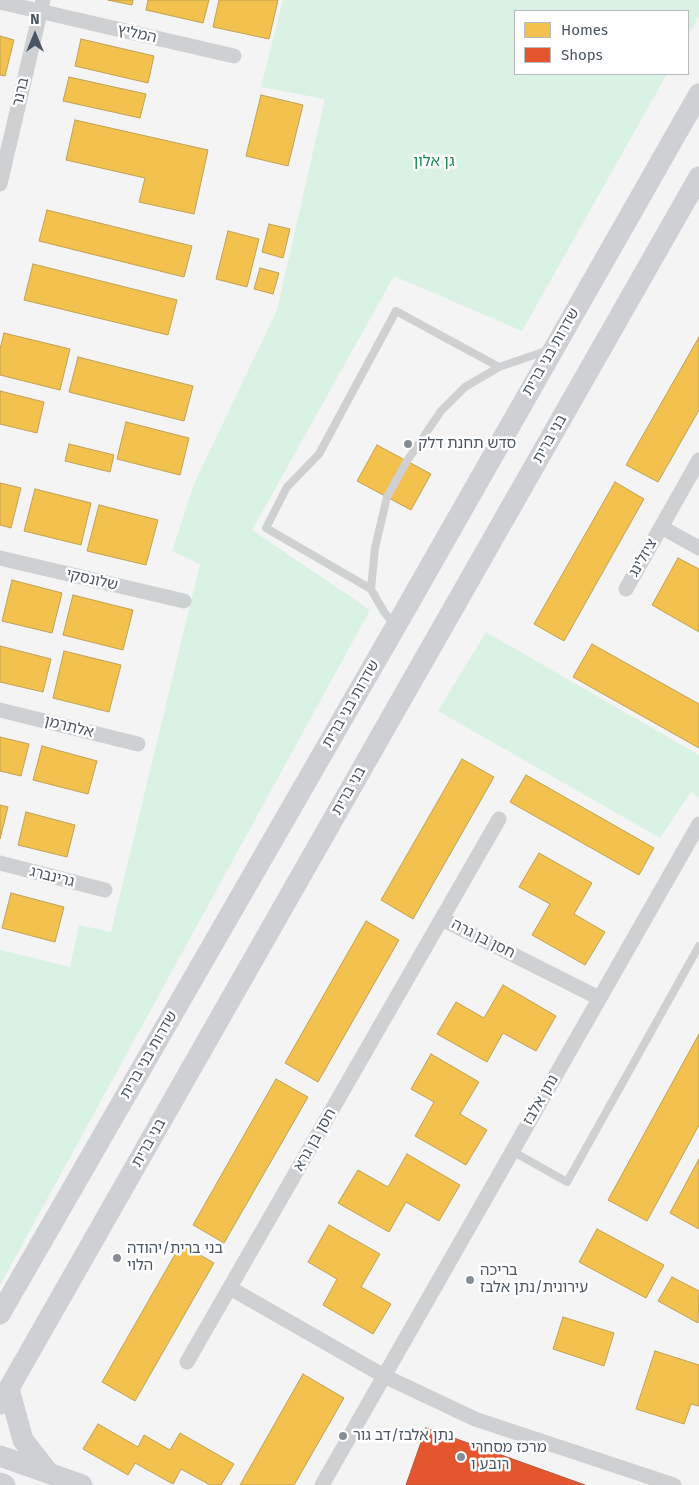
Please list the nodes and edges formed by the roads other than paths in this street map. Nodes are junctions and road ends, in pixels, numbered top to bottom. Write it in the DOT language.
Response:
graph roads {
  1 [pos="0,2"];
  2 [pos="41,6"];
  3 [pos="234,56"];
  4 [pos="699,94"];
  5 [pos="1,177"];
  6 [pos="699,177"];
  7 [pos="553,348"];
  8 [pos="499,367"];
  9 [pos="699,460"];
  10 [pos="661,527"];
  11 [pos="699,548"];
  12 [pos="0,558"];
  13 [pos="371,589"];
  14 [pos="626,589"];
  15 [pos="184,601"];
  16 [pos="396,626"];
  17 [pos="0,710"];
  18 [pos="138,744"];
  19 [pos="499,819"];
  20 [pos="699,824"];
  21 [pos="695,842"];
  22 [pos="0,864"];
  23 [pos="105,890"];
  24 [pos="442,918"];
  25 [pos="699,946"];
  26 [pos="600,998"];
  27 [pos="512,1151"];
  28 [pos="230,1288"];
  29 [pos="0,1314"];
  30 [pos="187,1362"];
  31 [pos="384,1376"];
  32 [pos="4,1397"];
  33 [pos="0,1456"];
  34 [pos="49,1473"];
  35 [pos="0,1483"];
  36 [pos="5,1485"];
  37 [pos="82,1485"];
  38 [pos="322,1485"];
  39 [pos="674,1485"];
  1 -- 2 [label="street, המליץ"];
  2 -- 3 [label="street, המליץ"];
  2 -- 5 [label="street, ברנר"];
  4 -- 7 [label="main road, שדרות בני ברית"];
  6 -- 32 [label="main road, בני ברית"];
  7 -- 8 [label="lane"];
  7 -- 16 [label="main road, שדרות בני ברית"];
  8 -- 13 [label="lane"];
  8 -- 13 [label="lane"];
  9 -- 10 [label="street, ציזלינג"];
  10 -- 11 [label="street, ציזלינג"];
  10 -- 14 [label="street, ציזלינג"];
  12 -- 15 [label="street, שלונסקי"];
  13 -- 16 [label="lane"];
  16 -- 29 [label="main road, שדרות בני ברית"];
  17 -- 18 [label="street, אלתרמן"];
  19 -- 24 [label="street, חסן בן גרה"];
  20 -- 21 [label="street, נתן אלבז"];
  21 -- 26 [label="street, נתן אלבז"];
  22 -- 23 [label="street, גרינברג"];
  24 -- 26 [label="street, חסן בן גרה"];
  24 -- 28 [label="street, חסן בן גרא"];
  25 -- 27 [label="lane"];
  26 -- 27 [label="street, נתן אלבז"];
  27 -- 31 [label="street, נתן אלבז"];
  28 -- 30 [label="street, חסן בן גרא"];
  28 -- 31 [label="street"];
  31 -- 38 [label="street, נתן אלבז"];
  31 -- 39 [label="street"];
  32 -- 34 [label="main road"];
  33 -- 34 [label="main road"];
  34 -- 37 [label="main road"];
  35 -- 36 [label="main road"];
}
